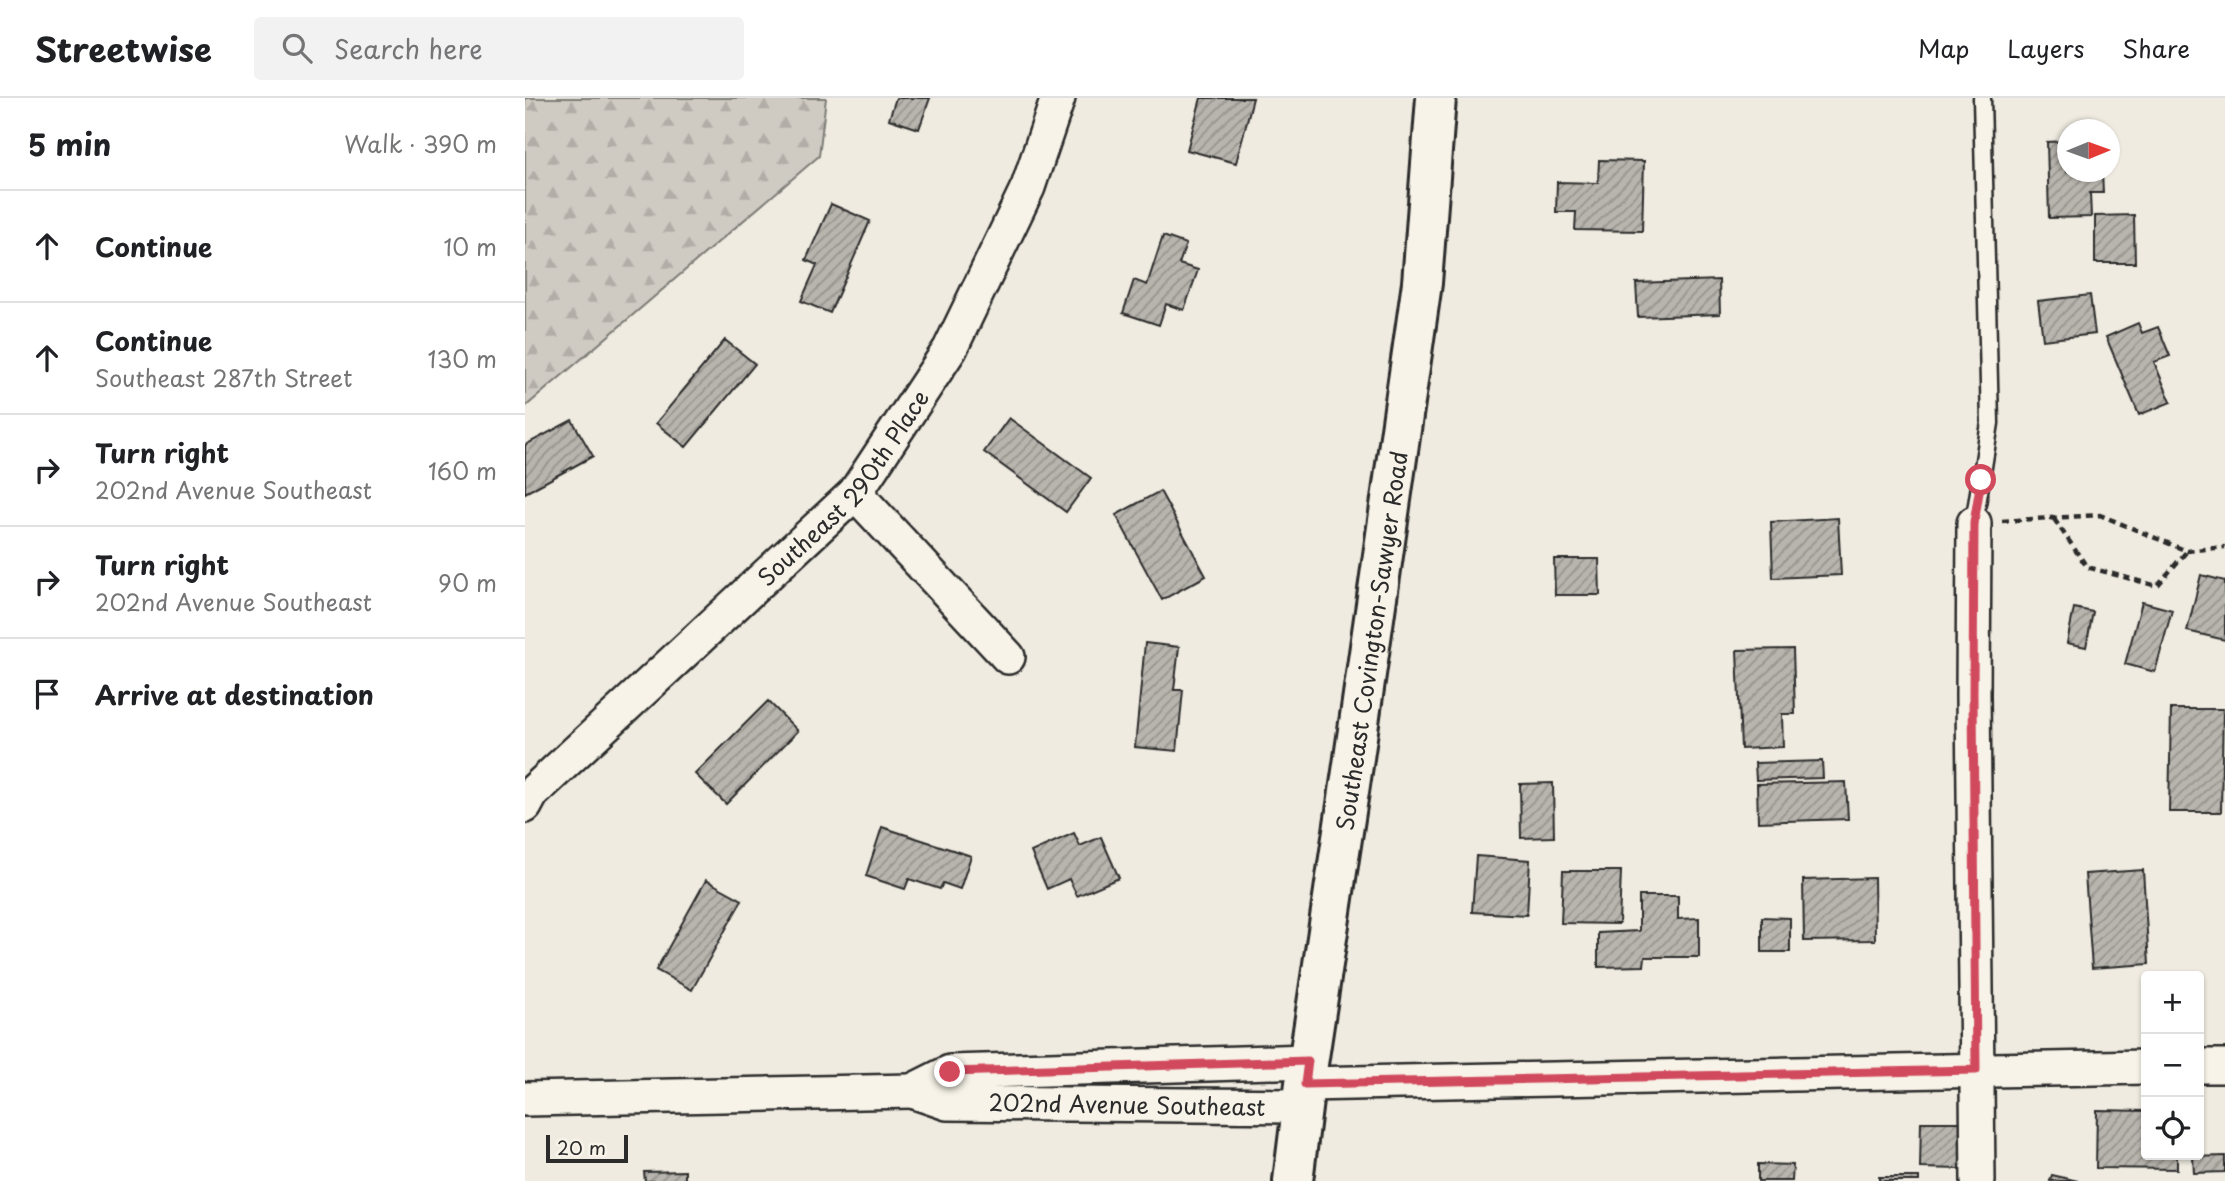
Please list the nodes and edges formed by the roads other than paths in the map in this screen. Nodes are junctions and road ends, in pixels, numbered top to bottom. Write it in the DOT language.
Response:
graph roads {
  1 [pos="1058,98"];
  2 [pos="1436,98"];
  3 [pos="1982,98"];
  4 [pos="855,493"];
  5 [pos="1974,523"];
  6 [pos="1008,657"];
  7 [pos="525,806"];
  8 [pos="2204,1066"];
  9 [pos="2225,1066"];
  10 [pos="2141,1067"];
  11 [pos="1976,1070"];
  12 [pos="1305,1083"];
  13 [pos="912,1091"];
  14 [pos="525,1099"];
  15 [pos="1293,1181"];
  16 [pos="1978,1181"];
  1 -- 4 [label="street, Southeast 290th Place"];
  2 -- 12 [label="street, Southeast Covington-Sawyer Road"];
  3 -- 5 [label="lane"];
  4 -- 6 [label="street"];
  4 -- 7 [label="street, Southeast 290th Place"];
  5 -- 11 [label="street"];
  8 -- 9 [label="street"];
  10 -- 11 [label="street, 202nd Avenue Southeast"];
  11 -- 12 [label="street, 202nd Avenue Southeast"];
  11 -- 16 [label="street"];
  12 -- 13 [label="street, 202nd Avenue Southeast"];
  12 -- 13 [label="street, 202nd Avenue Southeast"];
  12 -- 15 [label="street, Southeast Covington-Sawyer Road"];
  13 -- 14 [label="street, 202nd Avenue Southeast"];
}
